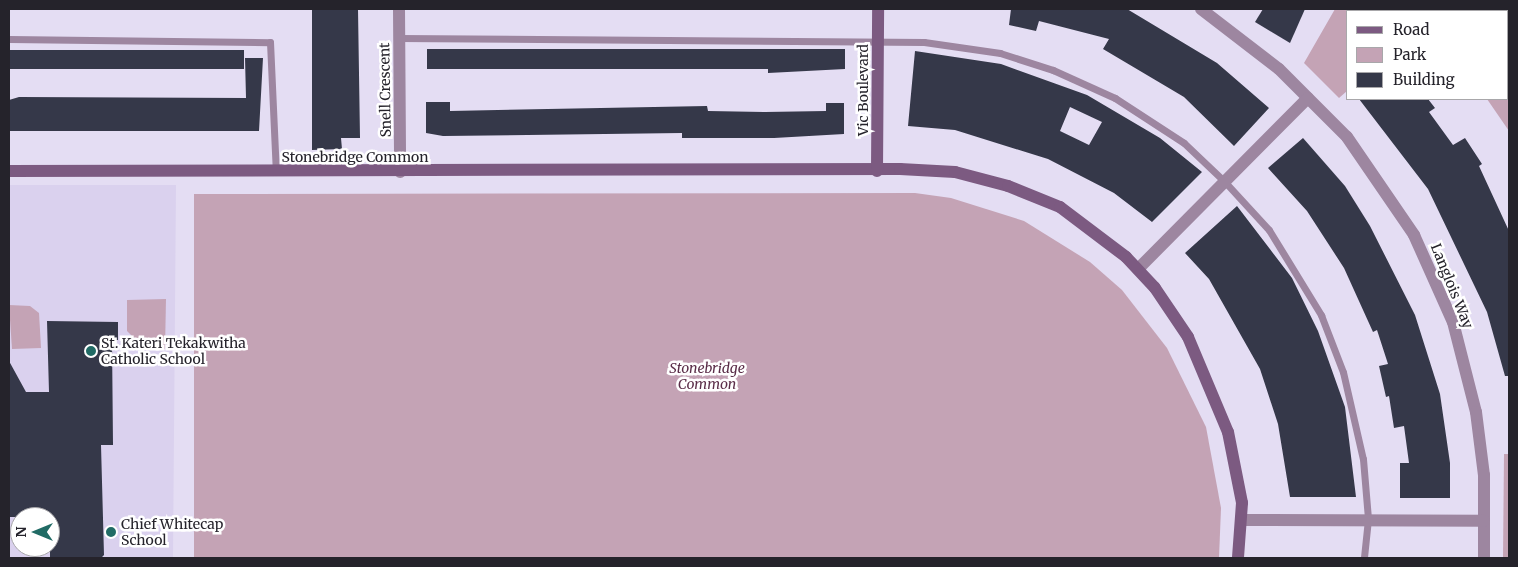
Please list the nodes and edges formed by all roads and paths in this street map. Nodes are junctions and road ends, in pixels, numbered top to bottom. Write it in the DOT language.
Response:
graph roads {
  1 [pos="399,9"];
  2 [pos="878,9"];
  3 [pos="1200,9"];
  4 [pos="399,38"];
  5 [pos="9,40"];
  6 [pos="878,41"];
  7 [pos="1308,98"];
  8 [pos="9,171"];
  9 [pos="877,171"];
  10 [pos="276,172"];
  11 [pos="400,172"];
  12 [pos="1225,182"];
  13 [pos="1138,269"];
  14 [pos="1368,519"];
  15 [pos="1243,520"];
  16 [pos="1484,520"];
  17 [pos="1238,558"];
  18 [pos="1364,558"];
  19 [pos="1484,558"];
  1 -- 4 [label="street, Snell Crescent"];
  2 -- 6 [label="street, Vic Boulevard"];
  3 -- 7 [label="street, Langlois Way"];
  4 -- 6 [label="lane"];
  4 -- 11 [label="street, Snell Crescent"];
  5 -- 10 [label="lane"];
  6 -- 9 [label="street, Vic Boulevard"];
  6 -- 12 [label="lane"];
  7 -- 12 [label="street"];
  7 -- 16 [label="street, Langlois Way"];
  8 -- 10 [label="street, Stonebridge Common"];
  9 -- 11 [label="street, Stonebridge Common"];
  9 -- 13 [label="street, Stonebridge Common"];
  10 -- 11 [label="street, Stonebridge Common"];
  12 -- 13 [label="street"];
  12 -- 14 [label="lane"];
  13 -- 15 [label="street, Stonebridge Common"];
  14 -- 15 [label="street"];
  14 -- 16 [label="street"];
  14 -- 18 [label="lane"];
  15 -- 17 [label="street, Stonebridge Common"];
  16 -- 19 [label="street, Langlois Way"];
}
